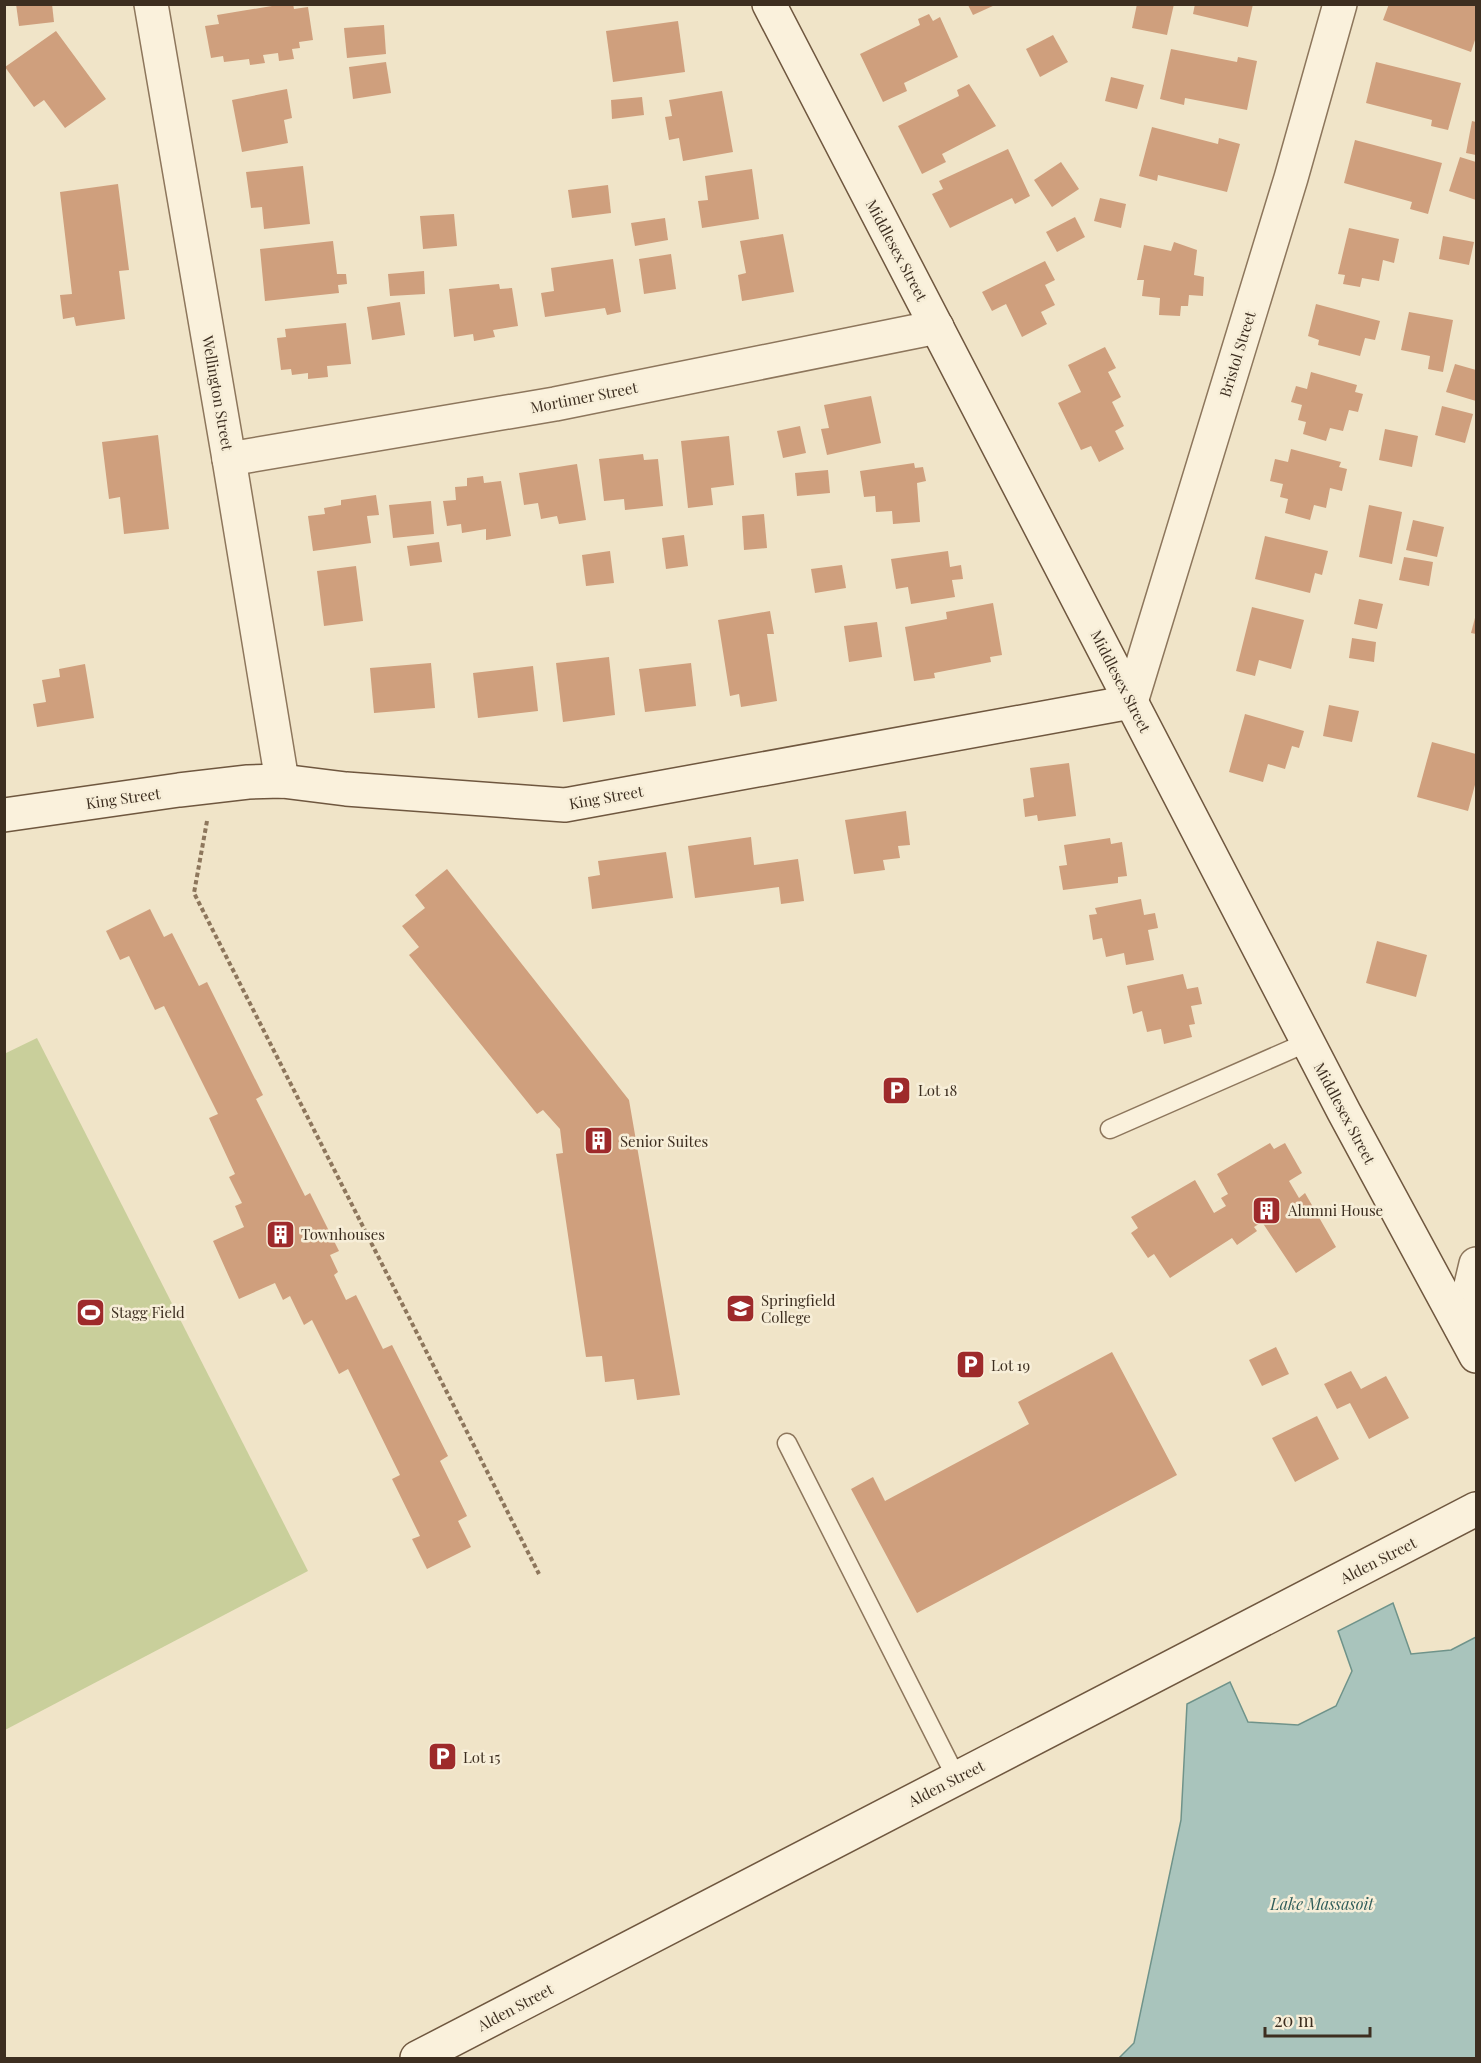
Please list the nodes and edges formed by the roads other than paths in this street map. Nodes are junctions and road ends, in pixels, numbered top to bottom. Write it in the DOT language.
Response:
graph roads {
  1 [pos="151,4"];
  2 [pos="769,4"];
  3 [pos="1340,4"];
  4 [pos="937,327"];
  5 [pos="229,459"];
  6 [pos="1131,702"];
  7 [pos="282,781"];
  8 [pos="4,815"];
  9 [pos="1308,1042"];
  10 [pos="1110,1129"];
  11 [pos="1476,1264"];
  12 [pos="1461,1327"];
  13 [pos="1476,1356"];
  14 [pos="788,1443"];
  15 [pos="1476,1509"];
  16 [pos="956,1777"];
  17 [pos="417,2058"];
  1 -- 5 [label="street, Wellington Street"];
  2 -- 4 [label="street, Middlesex Street"];
  3 -- 6 [label="street, Bristol Street"];
  4 -- 5 [label="street, Mortimer Street"];
  4 -- 6 [label="street, Middlesex Street"];
  5 -- 7 [label="street, Wellington Street"];
  6 -- 7 [label="street, King Street"];
  6 -- 9 [label="street, Middlesex Street"];
  7 -- 8 [label="street, King Street"];
  9 -- 10 [label="lane"];
  9 -- 12 [label="street, Middlesex Street"];
  11 -- 12 [label="street"];
  12 -- 13 [label="street, Middlesex Street"];
  14 -- 16 [label="lane"];
  15 -- 16 [label="street, Alden Street"];
  16 -- 17 [label="street, Alden Street"];
}
